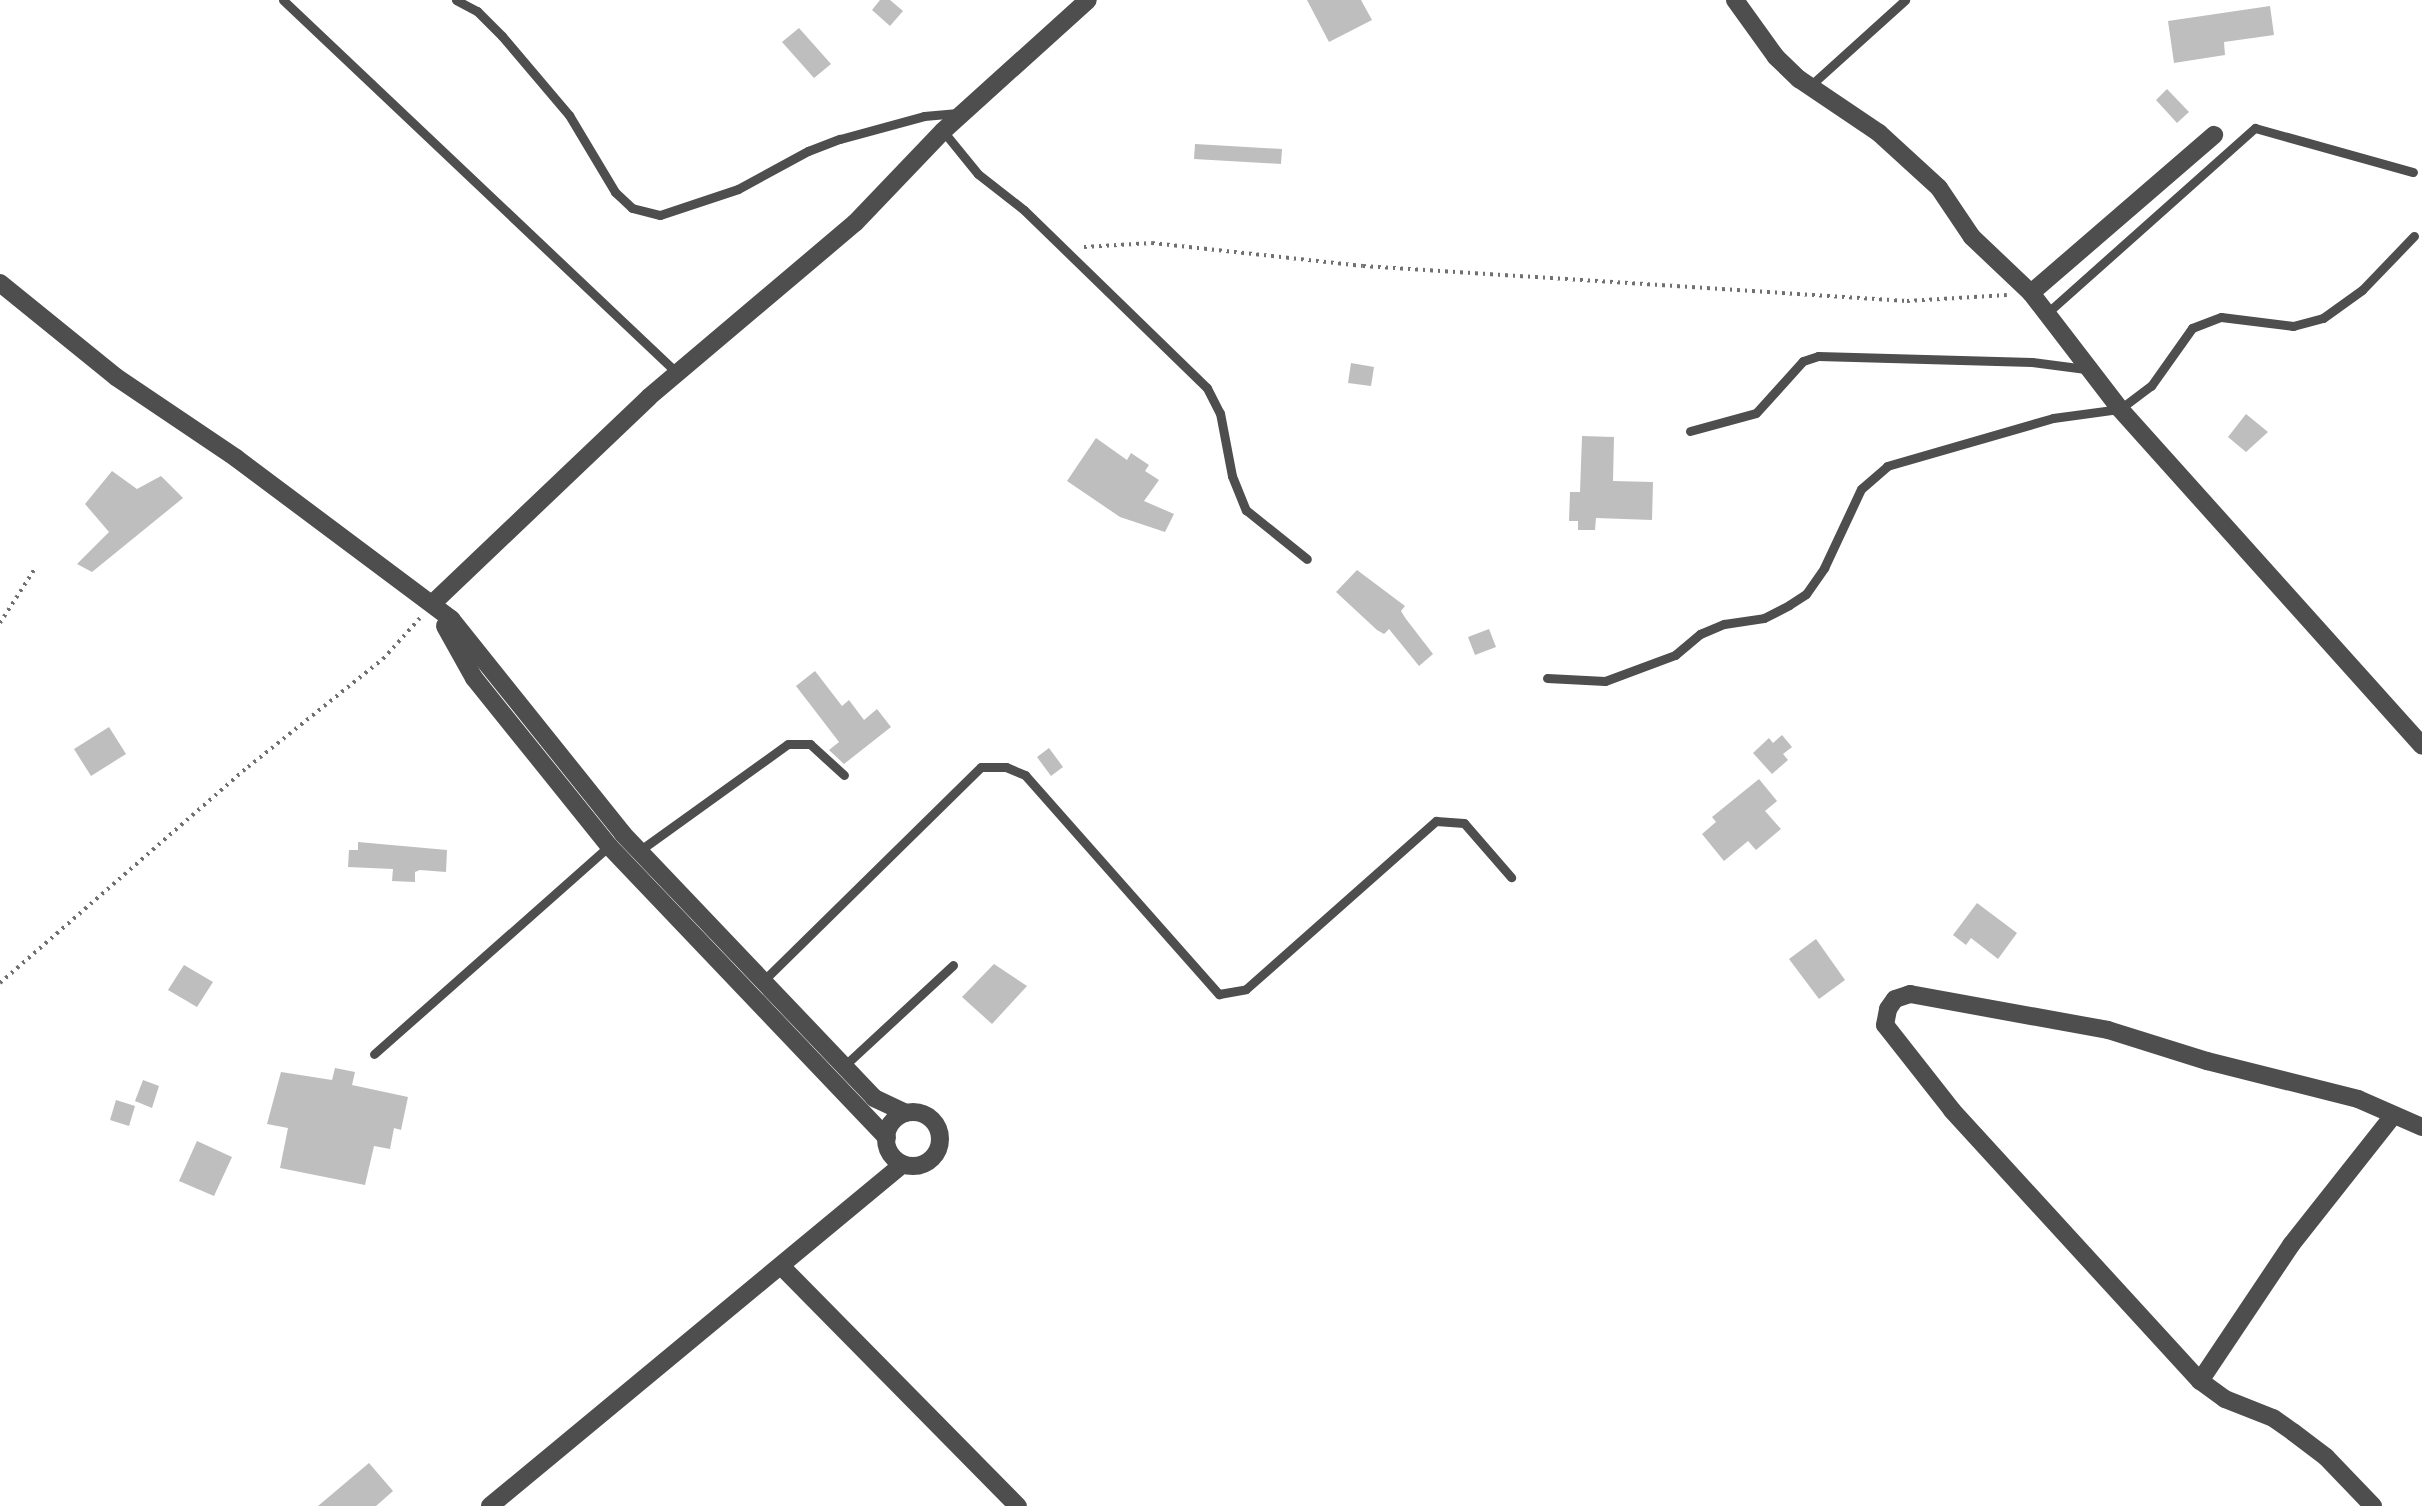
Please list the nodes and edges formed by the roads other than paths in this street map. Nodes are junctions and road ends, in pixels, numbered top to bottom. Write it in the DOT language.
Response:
graph roads {
  1 [pos="284,0"];
  2 [pos="456,0"];
  3 [pos="1088,0"];
  4 [pos="1736,0"];
  5 [pos="1905,0"];
  6 [pos="1810,87"];
  7 [pos="964,112"];
  8 [pos="943,131"];
  9 [pos="2214,135"];
  10 [pos="2414,172"];
  11 [pos="2414,236"];
  12 [pos="0,283"];
  13 [pos="2032,293"];
  14 [pos="2046,314"];
  15 [pos="2088,370"];
  16 [pos="677,373"];
  17 [pos="2120,409"];
  18 [pos="1690,431"];
  19 [pos="1307,560"];
  20 [pos="433,603"];
  21 [pos="1547,678"];
  22 [pos="2422,745"];
  23 [pos="844,775"];
  24 [pos="616,840"];
  25 [pos="639,850"];
  26 [pos="1511,876"];
  27 [pos="953,965"];
  28 [pos="763,981"];
  29 [pos="374,1054"];
  30 [pos="837,1072"];
  31 [pos="906,1113"];
  32 [pos="2393,1116"];
  33 [pos="2422,1127"];
  34 [pos="887,1138"];
  35 [pos="903,1164"];
  36 [pos="782,1266"];
  37 [pos="2200,1380"];
  38 [pos="1014,1505"];
  39 [pos="490,1506"];
  40 [pos="2373,1506"];
  1 -- 16 [label="lane"];
  2 -- 7 [label="lane"];
  3 -- 7 [label="street"];
  4 -- 6 [label="street"];
  5 -- 6 [label="lane"];
  6 -- 13 [label="street"];
  7 -- 8 [label="street"];
  8 -- 16 [label="street"];
  8 -- 19 [label="lane"];
  9 -- 13 [label="street"];
  10 -- 14 [label="lane"];
  11 -- 17 [label="lane"];
  12 -- 20 [label="street"];
  13 -- 14 [label="street"];
  14 -- 15 [label="street"];
  15 -- 17 [label="street"];
  15 -- 18 [label="lane"];
  16 -- 20 [label="street"];
  17 -- 21 [label="lane"];
  17 -- 22 [label="street"];
  20 -- 24 [label="street"];
  20 -- 24 [label="street"];
  23 -- 25 [label="lane"];
  24 -- 25 [label="street"];
  24 -- 29 [label="lane"];
  24 -- 30 [label="street"];
  25 -- 28 [label="street"];
  26 -- 28 [label="lane"];
  27 -- 30 [label="lane"];
  28 -- 30 [label="street"];
  30 -- 31 [label="street"];
  30 -- 34 [label="street"];
  31 -- 34 [label="street"];
  31 -- 35 [label="street"];
  32 -- 33 [label="street"];
  32 -- 37 [label="street"];
  32 -- 37 [label="street"];
  34 -- 35 [label="street"];
  35 -- 36 [label="street"];
  36 -- 38 [label="street"];
  36 -- 39 [label="street"];
  37 -- 40 [label="street"];
}
